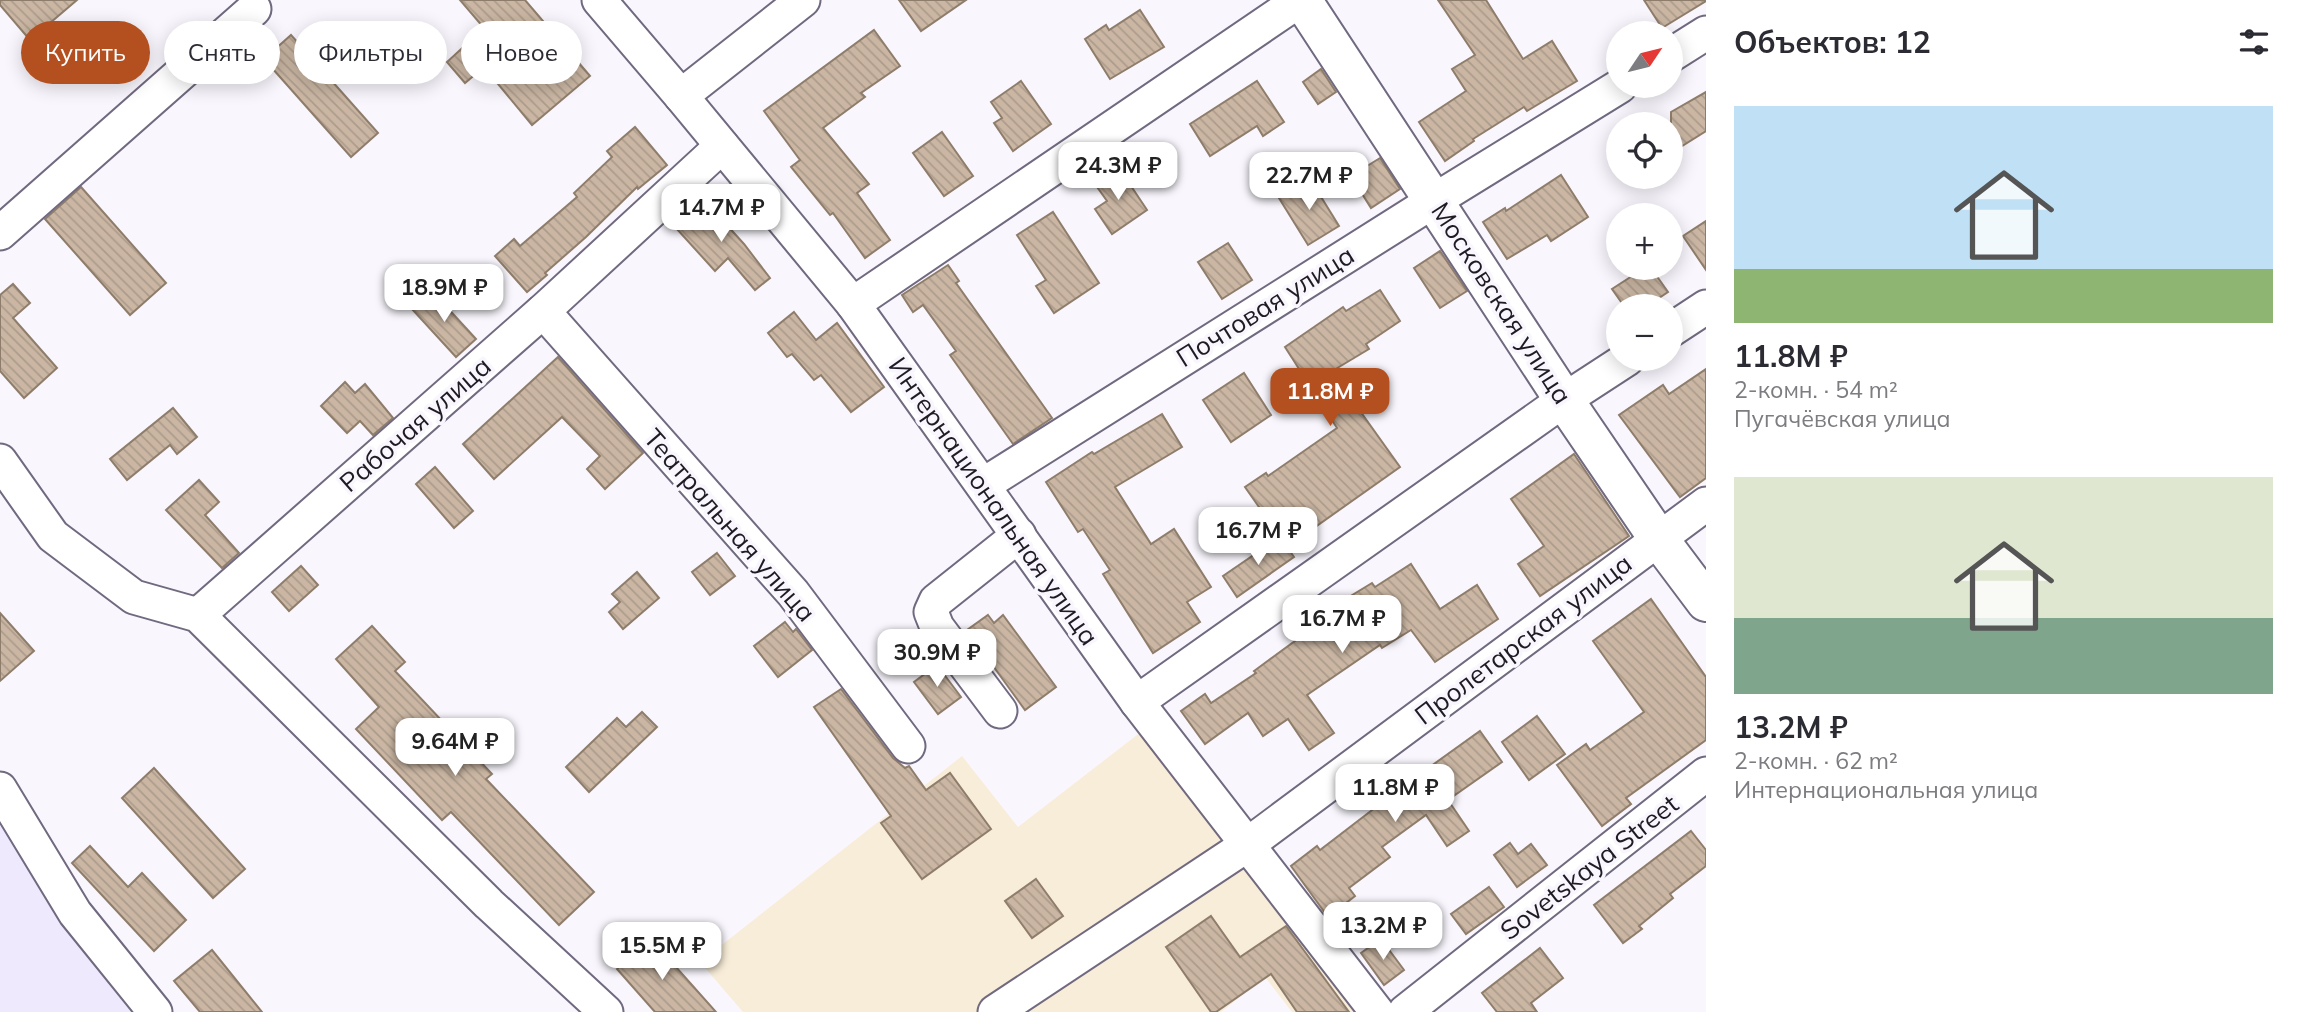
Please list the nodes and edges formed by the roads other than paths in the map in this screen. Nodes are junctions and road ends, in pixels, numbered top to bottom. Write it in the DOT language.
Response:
graph roads {
  1 [pos="599,0"];
  2 [pos="803,0"];
  3 [pos="1301,0"];
  4 [pos="254,9"];
  5 [pos="1706,33"];
  6 [pos="1684,47"];
  7 [pos="1606,95"];
  8 [pos="681,96"];
  9 [pos="722,146"];
  10 [pos="1434,200"];
  11 [pos="0,233"];
  12 [pos="853,304"];
  13 [pos="1706,307"];
  14 [pos="543,311"];
  15 [pos="1683,322"];
  16 [pos="1609,371"];
  17 [pos="1564,400"];
  18 [pos="0,461"];
  19 [pos="983,485"];
  20 [pos="1706,504"];
  21 [pos="1019,535"];
  22 [pos="1658,538"];
  23 [pos="1706,602"];
  24 [pos="198,615"];
  25 [pos="1137,702"];
  26 [pos="1000,711"];
  27 [pos="908,746"];
  28 [pos="1706,774"];
  29 [pos="0,789"];
  30 [pos="1247,845"];
  31 [pos="155,1012"];
  32 [pos="606,1012"];
  33 [pos="995,1012"];
  34 [pos="1377,1012"];
  35 [pos="1405,1012"];
  1 -- 8 [label="street, Интернациональная улица"];
  2 -- 8 [label="street"];
  3 -- 10 [label="main road, Московская улица"];
  3 -- 12 [label="street"];
  4 -- 11 [label="street"];
  5 -- 6 [label="street"];
  7 -- 10 [label="street, Почтовая улица"];
  8 -- 9 [label="street, Интернациональная улица"];
  9 -- 12 [label="street, Интернациональная улица"];
  9 -- 14 [label="street, Рабочая улица"];
  10 -- 17 [label="main road, Московская улица"];
  10 -- 19 [label="street, Почтовая улица"];
  12 -- 19 [label="street, Интернациональная улица"];
  13 -- 15 [label="street"];
  14 -- 24 [label="street, Рабочая улица"];
  14 -- 27 [label="street, Театральная улица"];
  16 -- 17 [label="street"];
  17 -- 22 [label="main road, Московская улица"];
  17 -- 25 [label="street"];
  18 -- 24 [label="street"];
  19 -- 21 [label="street, Интернациональная улица"];
  20 -- 22 [label="street, Пролетарская улица"];
  21 -- 25 [label="street, Интернациональная улица"];
  21 -- 26 [label="street"];
  22 -- 23 [label="main road, Московская улица"];
  22 -- 30 [label="street, Пролетарская улица"];
  24 -- 32 [label="street"];
  25 -- 30 [label="street, Интернациональная улица"];
  28 -- 35 [label="street, Sovetskaya Street"];
  29 -- 31 [label="street"];
  30 -- 33 [label="street, Пролетарская улица"];
  30 -- 34 [label="street, Интернациональная улица"];
}
